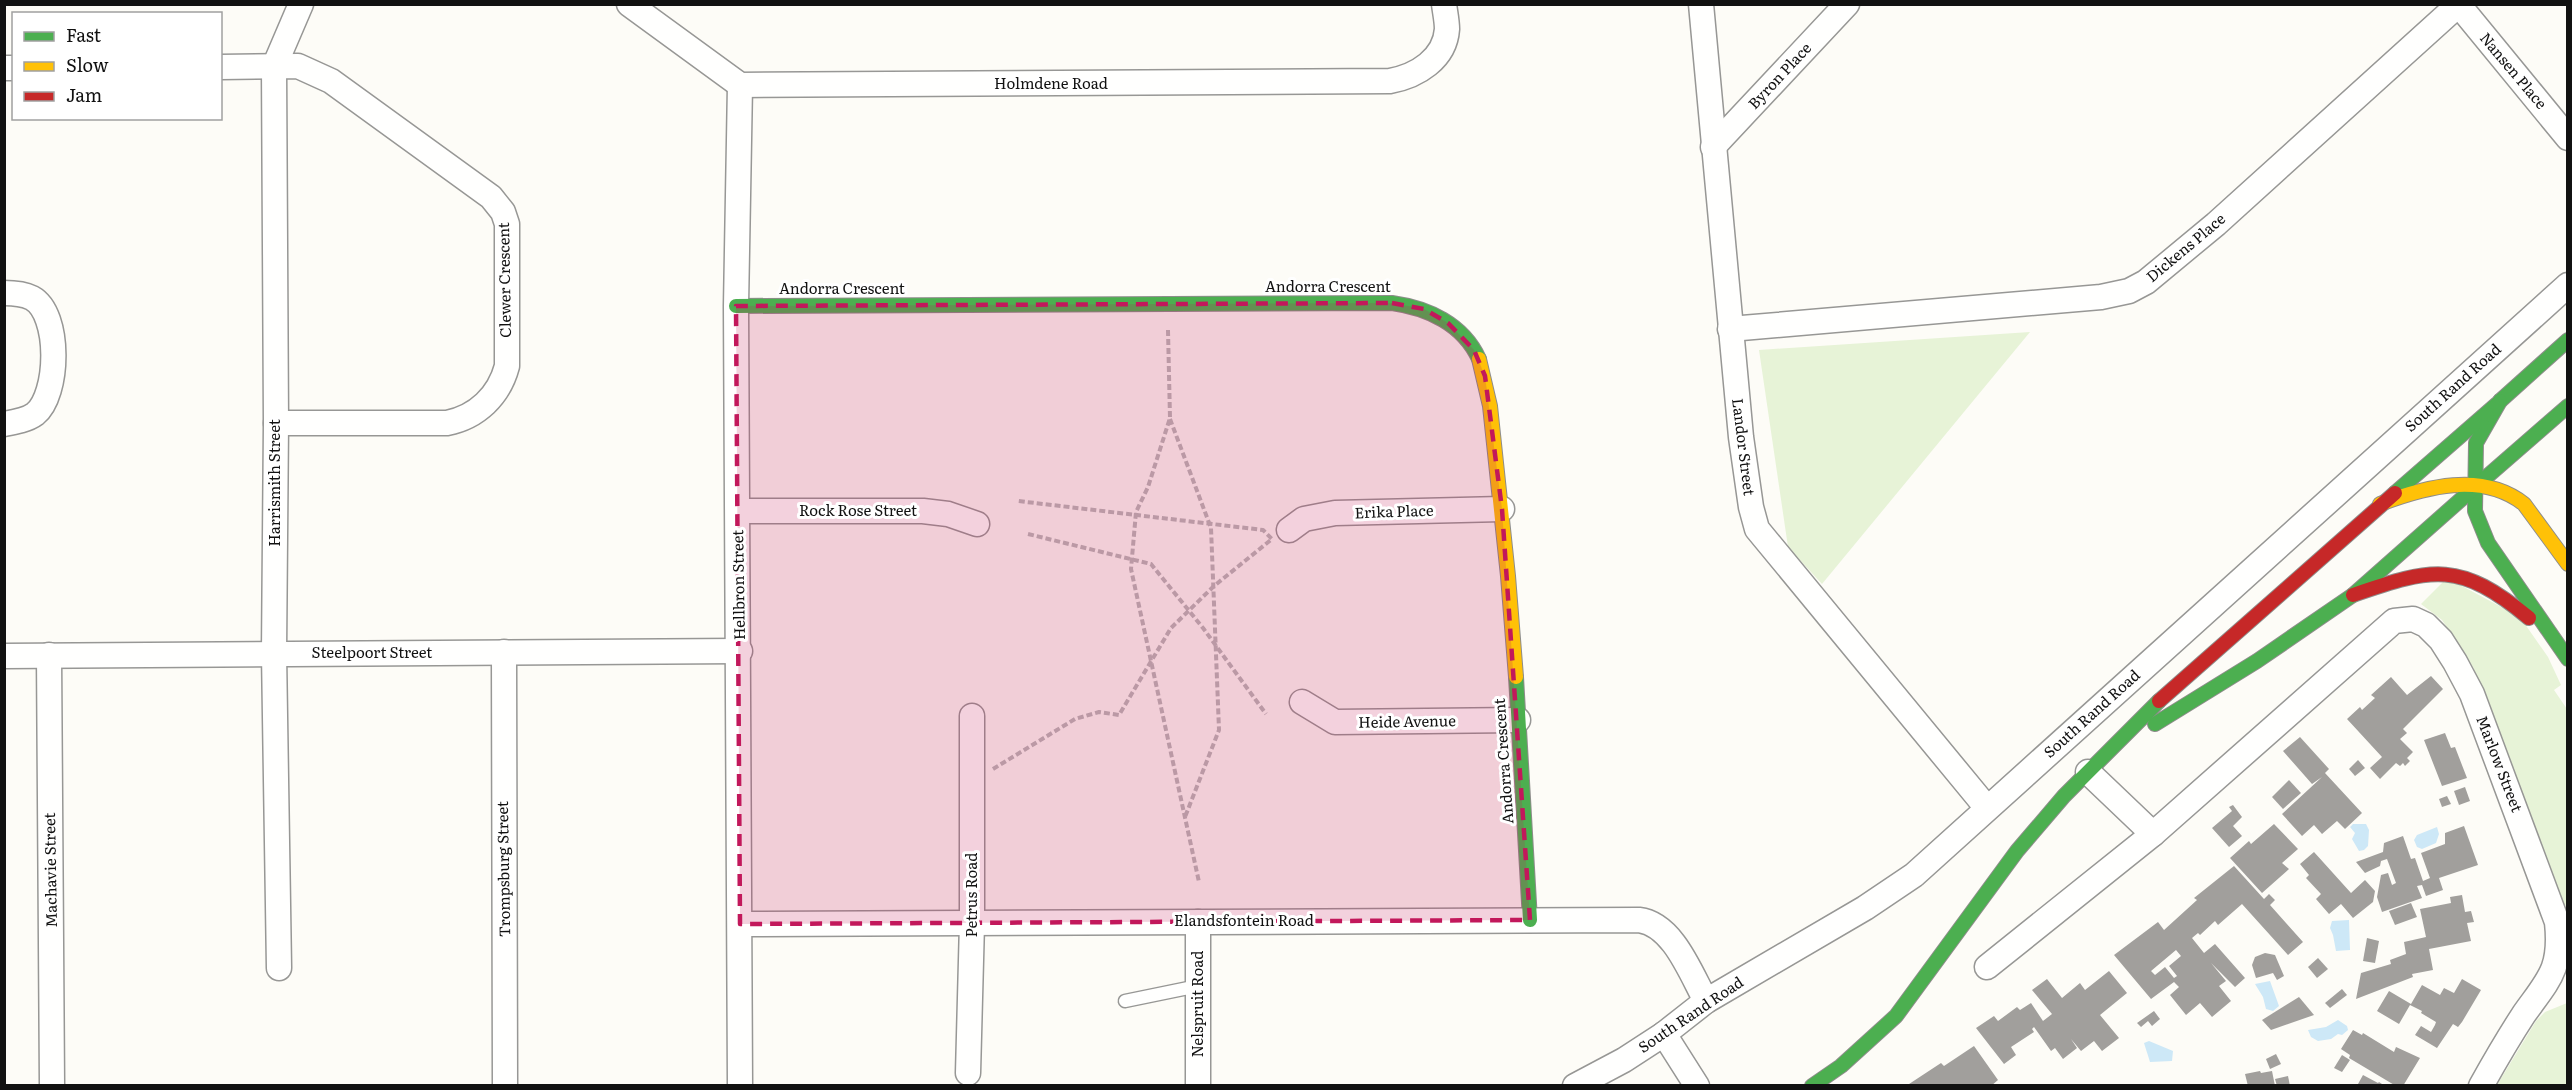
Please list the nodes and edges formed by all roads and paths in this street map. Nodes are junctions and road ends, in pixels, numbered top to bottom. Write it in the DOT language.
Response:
graph roads {
  1 [pos="301,4"];
  2 [pos="629,4"];
  3 [pos="1444,4"];
  4 [pos="1701,4"];
  5 [pos="1847,4"];
  6 [pos="2458,5"];
  7 [pos="222,67"];
  8 [pos="274,67"];
  9 [pos="740,85"];
  10 [pos="2568,138"];
  11 [pos="1713,147"];
  12 [pos="2568,285"];
  13 [pos="4,293"];
  14 [pos="736,306"];
  15 [pos="1168,324"];
  16 [pos="1730,329"];
  17 [pos="2568,340"];
  18 [pos="2500,401"];
  19 [pos="2568,406"];
  20 [pos="1170,418"];
  21 [pos="276,423"];
  22 [pos="4,424"];
  23 [pos="2475,487"];
  24 [pos="1018,501"];
  25 [pos="2380,504"];
  26 [pos="1502,509"];
  27 [pos="738,511"];
  28 [pos="1135,515"];
  29 [pos="977,524"];
  30 [pos="1209,524"];
  31 [pos="1289,530"];
  32 [pos="1028,534"];
  33 [pos="1131,560"];
  34 [pos="2568,564"];
  35 [pos="1214,586"];
  36 [pos="2353,595"];
  37 [pos="1190,612"];
  38 [pos="2557,644"];
  39 [pos="1216,645"];
  40 [pos="740,651"];
  41 [pos="504,652"];
  42 [pos="274,653"];
  43 [pos="49,655"];
  44 [pos="4,656"];
  45 [pos="2568,659"];
  46 [pos="1151,662"];
  47 [pos="1302,702"];
  48 [pos="1266,714"];
  49 [pos="972,716"];
  50 [pos="1518,720"];
  51 [pos="2112,750"];
  52 [pos="993,769"];
  53 [pos="2088,772"];
  54 [pos="1987,808"];
  55 [pos="1184,818"];
  56 [pos="2153,834"];
  57 [pos="1199,882"];
  58 [pos="1530,920"];
  59 [pos="1198,922"];
  60 [pos="972,923"];
  61 [pos="740,924"];
  62 [pos="1987,967"];
  63 [pos="279,968"];
  64 [pos="2560,980"];
  65 [pos="1198,986"];
  66 [pos="1125,1001"];
  67 [pos="1706,1001"];
  68 [pos="1664,1034"];
  69 [pos="968,1073"];
  70 [pos="52,1086"];
  71 [pos="505,1086"];
  72 [pos="740,1086"];
  73 [pos="1198,1086"];
  74 [pos="1575,1086"];
  75 [pos="1697,1086"];
  76 [pos="1812,1086"];
  77 [pos="2481,1086"];
  1 -- 8 [label="street, Harrismith Street"];
  2 -- 9 [label="street"];
  3 -- 9 [label="street, Holmdene Road"];
  4 -- 11 [label="street, Landor Street"];
  5 -- 11 [label="street, Byron Place"];
  6 -- 10 [label="street, Nansen Place"];
  6 -- 16 [label="street, Dickens Place"];
  7 -- 8 [label="street, Clewer Crescent"];
  8 -- 21 [label="street, Harrismith Street"];
  8 -- 21 [label="street, Clewer Crescent"];
  9 -- 14 [label="street, Hellbron Street"];
  11 -- 16 [label="street, Landor Street"];
  12 -- 54 [label="street, South Rand Road"];
  13 -- 22 [label="street"];
  14 -- 26 [label="main road, Andorra Crescent"];
  14 -- 27 [label="street, Hellbron Street"];
  15 -- 20 [label="path"];
  16 -- 54 [label="street, Landor Street"];
  17 -- 18 [label="main road"];
  18 -- 23 [label="main road"];
  18 -- 25 [label="main road"];
  19 -- 23 [label="main road"];
  20 -- 28 [label="path"];
  20 -- 30 [label="path"];
  21 -- 42 [label="street, Harrismith Street"];
  23 -- 25 [label="main road"];
  23 -- 34 [label="main road"];
  23 -- 36 [label="main road"];
  23 -- 38 [label="main road"];
  24 -- 28 [label="path"];
  25 -- 51 [label="main road"];
  26 -- 31 [label="street, Erika Place"];
  26 -- 50 [label="main road, Andorra Crescent"];
  27 -- 29 [label="street, Rock Rose Street"];
  27 -- 40 [label="street, Hellbron Street"];
  28 -- 30 [label="path"];
  28 -- 33 [label="path"];
  30 -- 35 [label="path"];
  30 -- 35 [label="path"];
  32 -- 33 [label="path"];
  33 -- 37 [label="path"];
  33 -- 46 [label="path"];
  35 -- 37 [label="path"];
  35 -- 39 [label="path"];
  36 -- 38 [label="main road"];
  36 -- 51 [label="main road"];
  37 -- 39 [label="path"];
  37 -- 46 [label="path"];
  38 -- 45 [label="main road"];
  39 -- 48 [label="path"];
  39 -- 55 [label="path"];
  40 -- 41 [label="street, Steelpoort Street"];
  40 -- 61 [label="street, Hellbron Street"];
  41 -- 42 [label="street, Steelpoort Street"];
  41 -- 71 [label="street, Trompsburg Street"];
  42 -- 43 [label="street, Steelpoort Street"];
  42 -- 63 [label="street, Harrismith Street"];
  43 -- 44 [label="street, Steelpoort Street"];
  43 -- 70 [label="street, Machavie Street"];
  46 -- 52 [label="path"];
  46 -- 55 [label="path"];
  47 -- 50 [label="street, Heide Avenue"];
  49 -- 60 [label="street, Petrus Road"];
  50 -- 58 [label="main road, Andorra Crescent"];
  51 -- 53 [label="main road"];
  53 -- 56 [label="street"];
  53 -- 76 [label="main road"];
  54 -- 67 [label="street, South Rand Road"];
  55 -- 57 [label="path"];
  56 -- 62 [label="street"];
  56 -- 64 [label="street, Marlow Street"];
  58 -- 59 [label="street, Elandsfontein Road"];
  58 -- 67 [label="street, Elandsfontein Road"];
  59 -- 60 [label="street, Elandsfontein Road"];
  59 -- 65 [label="street, Nelspruit Road"];
  60 -- 61 [label="street, Elandsfontein Road"];
  60 -- 69 [label="street, Petrus Road"];
  61 -- 72 [label="street, Hellbron Street"];
  64 -- 77 [label="street"];
  65 -- 66 [label="lane"];
  65 -- 73 [label="street, Nelspruit Road"];
  67 -- 68 [label="street, South Rand Road"];
  68 -- 74 [label="street, South Rand Road"];
  68 -- 75 [label="street"];
}
